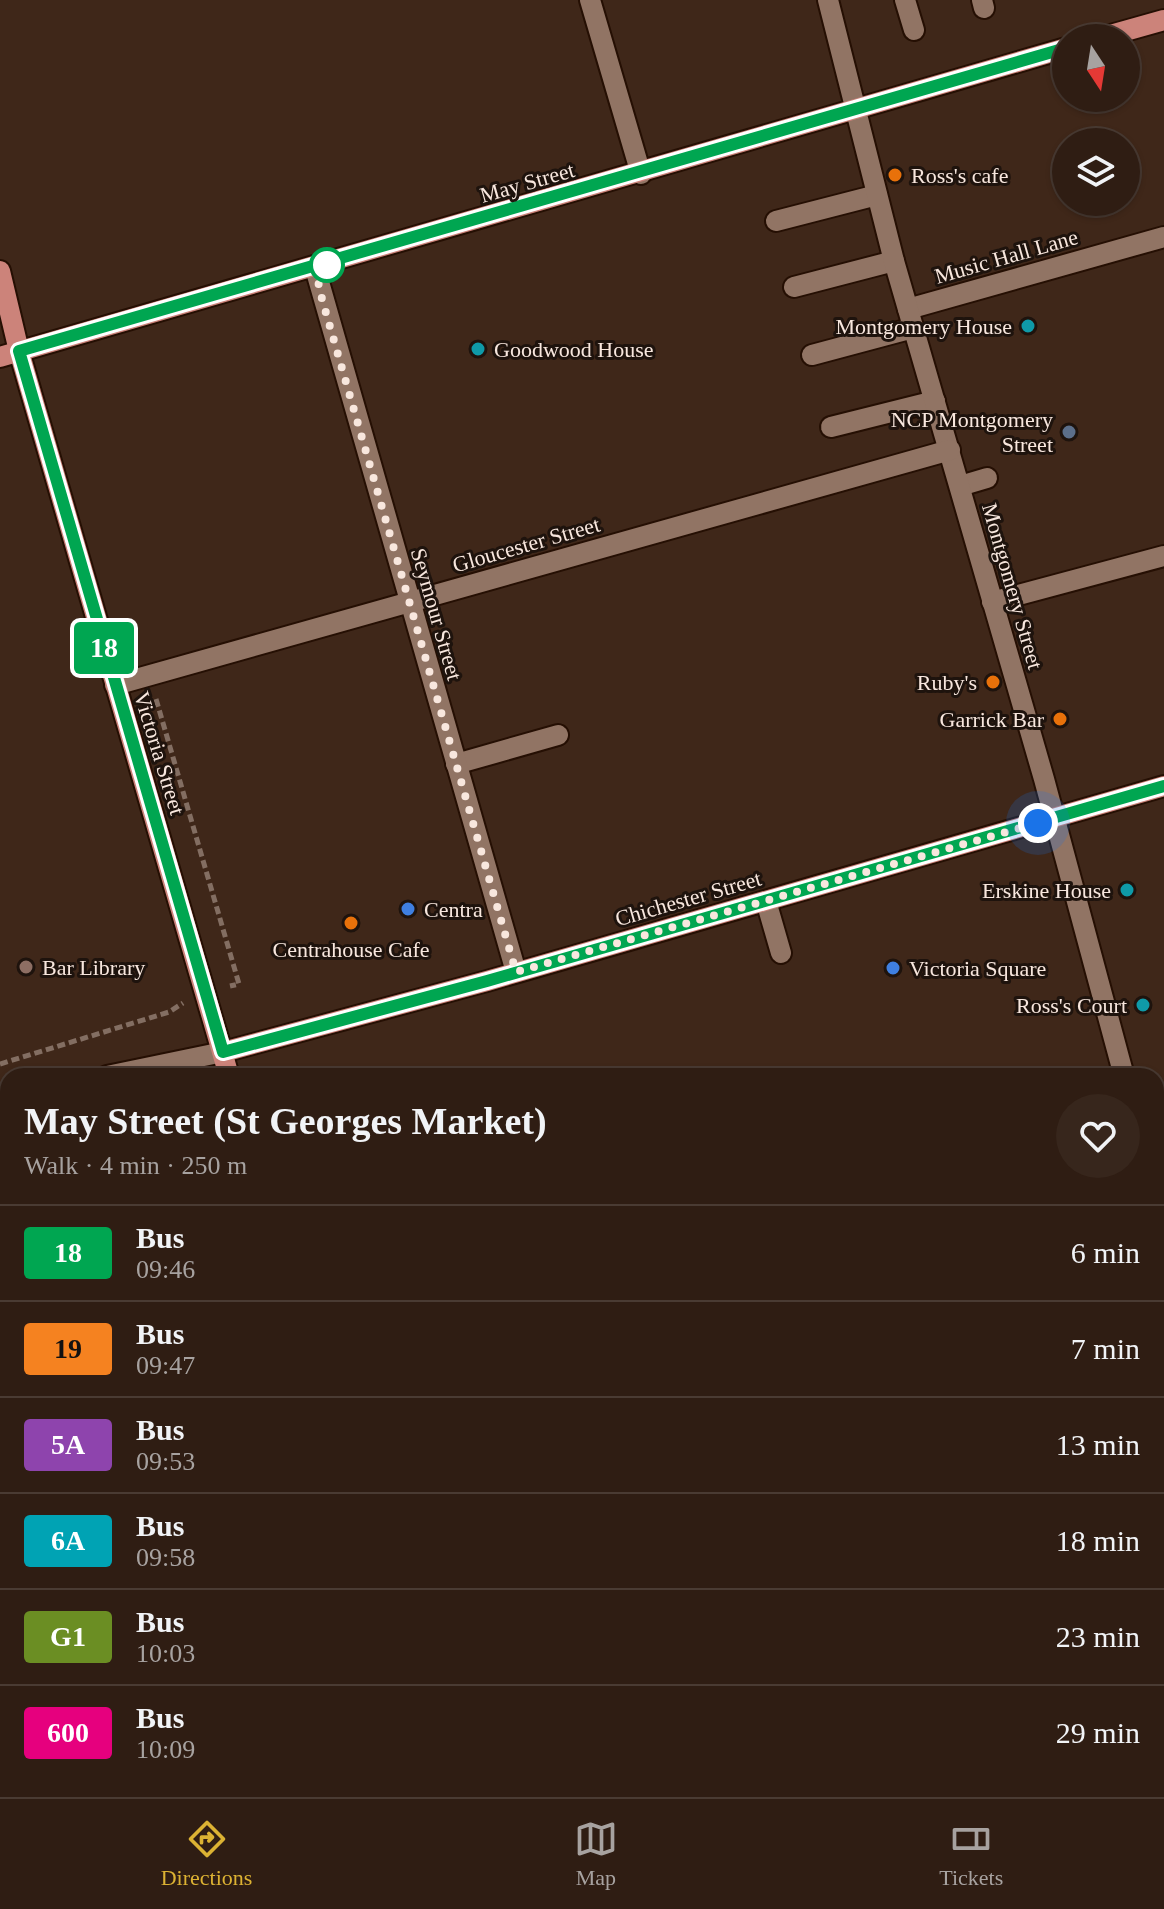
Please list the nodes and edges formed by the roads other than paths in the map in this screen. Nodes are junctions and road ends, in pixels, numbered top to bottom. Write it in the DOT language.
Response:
graph roads {
  1 [pos="590,0"];
  2 [pos="905,0"];
  3 [pos="830,8"];
  4 [pos="1164,20"];
  5 [pos="1140,27"];
  6 [pos="914,30"];
  7 [pos="1052,52"];
  8 [pos="853,110"];
  9 [pos="641,174"];
  10 [pos="877,195"];
  11 [pos="776,221"];
  12 [pos="1164,237"];
  13 [pos="894,261"];
  14 [pos="315,268"];
  15 [pos="0,271"];
  16 [pos="794,287"];
  17 [pos="910,319"];
  18 [pos="10,354"];
  19 [pos="812,355"];
  20 [pos="935,401"];
  21 [pos="831,427"];
  22 [pos="950,450"];
  23 [pos="987,478"];
  24 [pos="960,486"];
  25 [pos="1164,556"];
  26 [pos="409,602"];
  27 [pos="992,602"];
  28 [pos="115,685"];
  29 [pos="558,735"];
  30 [pos="456,764"];
  31 [pos="1164,786"];
  32 [pos="1055,818"];
  33 [pos="766,901"];
  34 [pos="781,953"];
  35 [pos="516,972"];
  36 [pos="223,1052"];
  37 [pos="146,1068"];
  38 [pos="227,1068"];
  39 [pos="1122,1068"];
  1 -- 9 [label="street"];
  2 -- 6 [label="street"];
  3 -- 8 [label="street, Montgomery Street"];
  4 -- 5 [label="main road"];
  7 -- 8 [label="main road, May Street"];
  8 -- 9 [label="main road, May Street"];
  8 -- 10 [label="street, Montgomery Street"];
  9 -- 14 [label="main road, May Street"];
  10 -- 11 [label="street"];
  10 -- 13 [label="street, Montgomery Street"];
  12 -- 17 [label="street, Music Hall Lane"];
  13 -- 16 [label="street"];
  13 -- 17 [label="street, Montgomery Street"];
  14 -- 18 [label="main road, May Street"];
  14 -- 26 [label="street, Seymour Street"];
  15 -- 18 [label="main road, Victoria Street"];
  17 -- 19 [label="street, Music Hall Lane"];
  17 -- 20 [label="street, Montgomery Street"];
  18 -- 28 [label="main road, Victoria Street"];
  20 -- 21 [label="street"];
  20 -- 22 [label="street, Montgomery Street"];
  22 -- 24 [label="street, Montgomery Street"];
  22 -- 26 [label="street, Gloucester Street"];
  23 -- 24 [label="street"];
  24 -- 27 [label="street, Montgomery Street"];
  25 -- 27 [label="street"];
  26 -- 28 [label="street, Gloucester Street"];
  26 -- 30 [label="street, Seymour Street"];
  27 -- 32 [label="street, Montgomery Street"];
  28 -- 36 [label="main road, Victoria Street"];
  29 -- 30 [label="street"];
  30 -- 35 [label="street, Seymour Street"];
  31 -- 32 [label="main road, Chichester Street"];
  32 -- 33 [label="main road, Chichester Street"];
  32 -- 39 [label="street, Montgomery Street"];
  33 -- 34 [label="street"];
  33 -- 35 [label="main road, Chichester Street"];
  35 -- 36 [label="main road, Chichester Street"];
  36 -- 37 [label="street"];
  36 -- 38 [label="main road, Victoria Street"];
}
